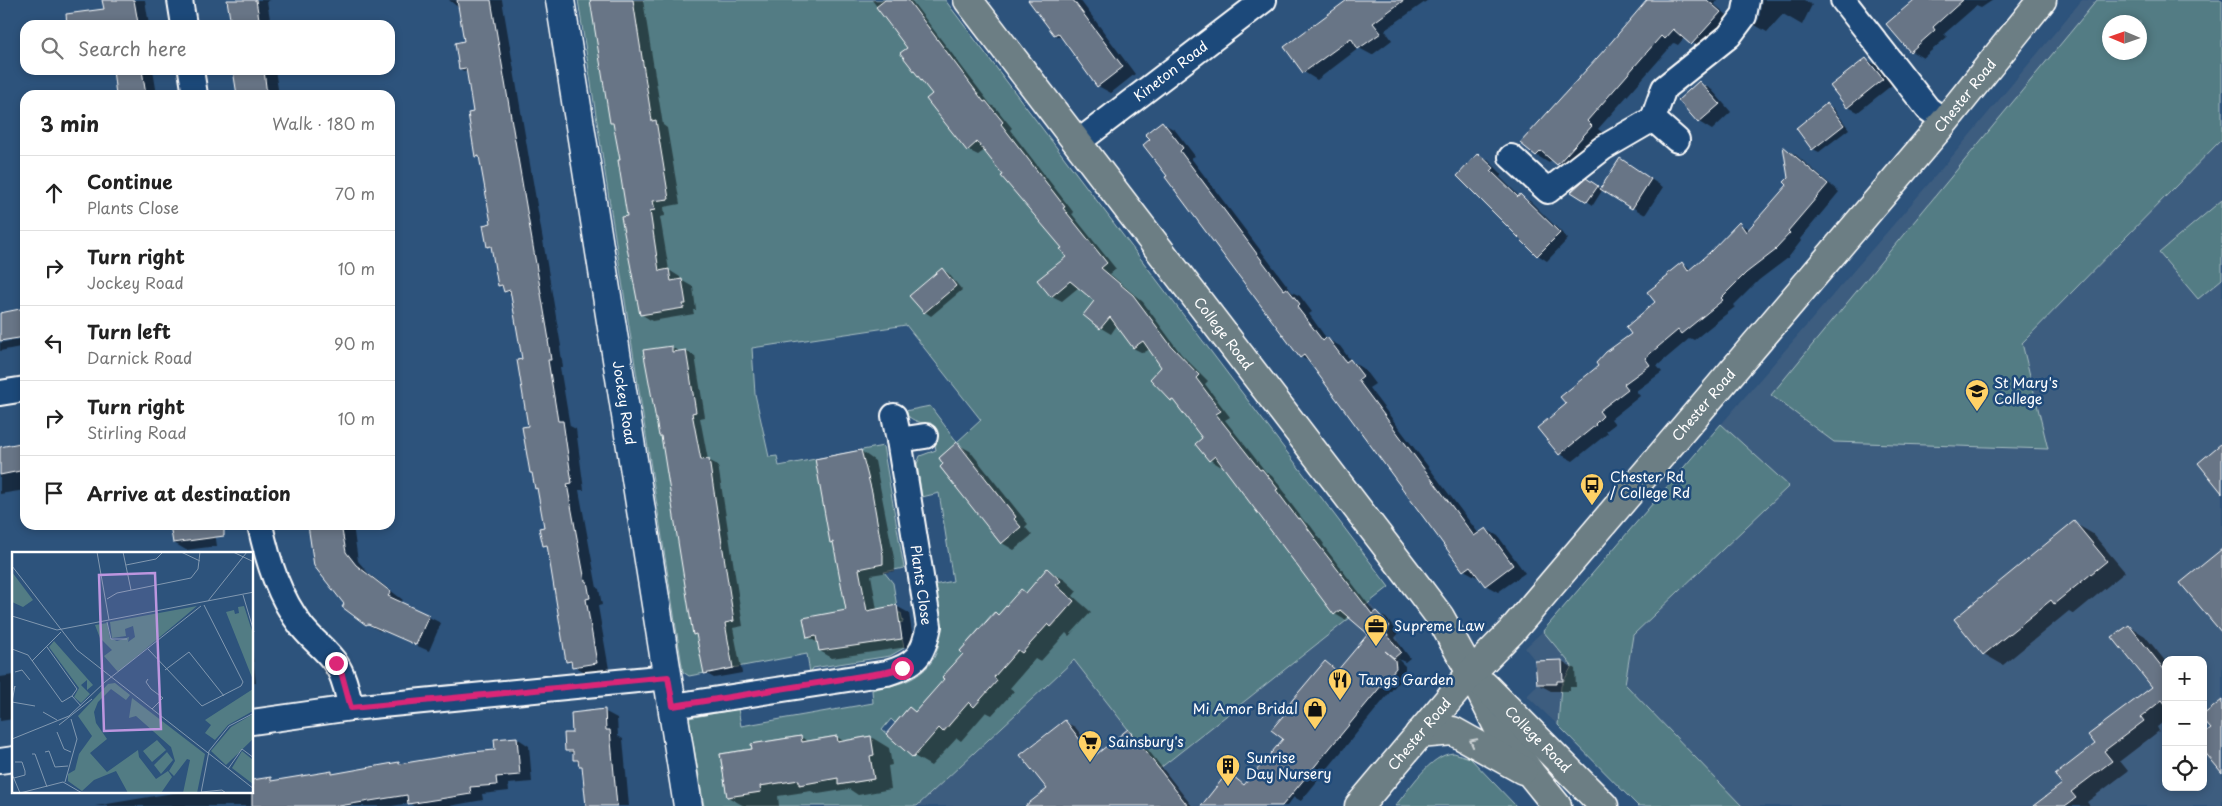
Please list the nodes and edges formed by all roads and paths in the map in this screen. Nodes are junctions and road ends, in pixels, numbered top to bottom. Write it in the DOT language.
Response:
graph roads {
  1 [pos="180,0"];
  2 [pos="560,0"];
  3 [pos="968,0"];
  4 [pos="1264,0"];
  5 [pos="1748,0"];
  6 [pos="1843,0"];
  7 [pos="2042,0"];
  8 [pos="183,20"];
  9 [pos="192,75"];
  10 [pos="194,90"];
  11 [pos="1653,120"];
  12 [pos="1945,121"];
  13 [pos="1677,140"];
  14 [pos="1077,143"];
  15 [pos="1512,157"];
  16 [pos="20,390"];
  17 [pos="0,393"];
  18 [pos="894,416"];
  19 [pos="925,436"];
  20 [pos="899,440"];
  21 [pos="261,530"];
  22 [pos="1471,673"];
  23 [pos="668,677"];
  24 [pos="673,706"];
  25 [pos="351,708"];
  26 [pos="254,722"];
  27 [pos="1420,734"];
  28 [pos="1531,774"];
  29 [pos="688,806"];
  30 [pos="1359,806"];
  31 [pos="1557,806"];
  32 [pos="1604,806"];
  1 -- 8 [label="street"];
  2 -- 23 [label="main road, Jockey Road"];
  3 -- 14 [label="main road, College Road"];
  4 -- 14 [label="street, Kineton Road"];
  5 -- 11 [label="street"];
  6 -- 12 [label="street"];
  7 -- 12 [label="main road, Chester Road"];
  9 -- 10 [label="street"];
  11 -- 13 [label="street"];
  11 -- 15 [label="street"];
  12 -- 22 [label="main road, Chester Road"];
  14 -- 22 [label="main road, College Road"];
  16 -- 17 [label="street"];
  18 -- 20 [label="street, Plants Close"];
  19 -- 20 [label="street"];
  20 -- 24 [label="street, Plants Close"];
  21 -- 25 [label="street"];
  22 -- 27 [label="main road, Chester Road"];
  22 -- 28 [label="main road, College Road"];
  22 -- 32 [label="main road, College Road"];
  23 -- 24 [label="main road, Jockey Road"];
  23 -- 25 [label="street"];
  24 -- 29 [label="main road, Jockey Road"];
  25 -- 26 [label="street"];
  28 -- 27 [label="main road, College Road, one-way"];
  27 -- 30 [label="main road, Chester Road"];
  28 -- 31 [label="main road, College Road"];
}
